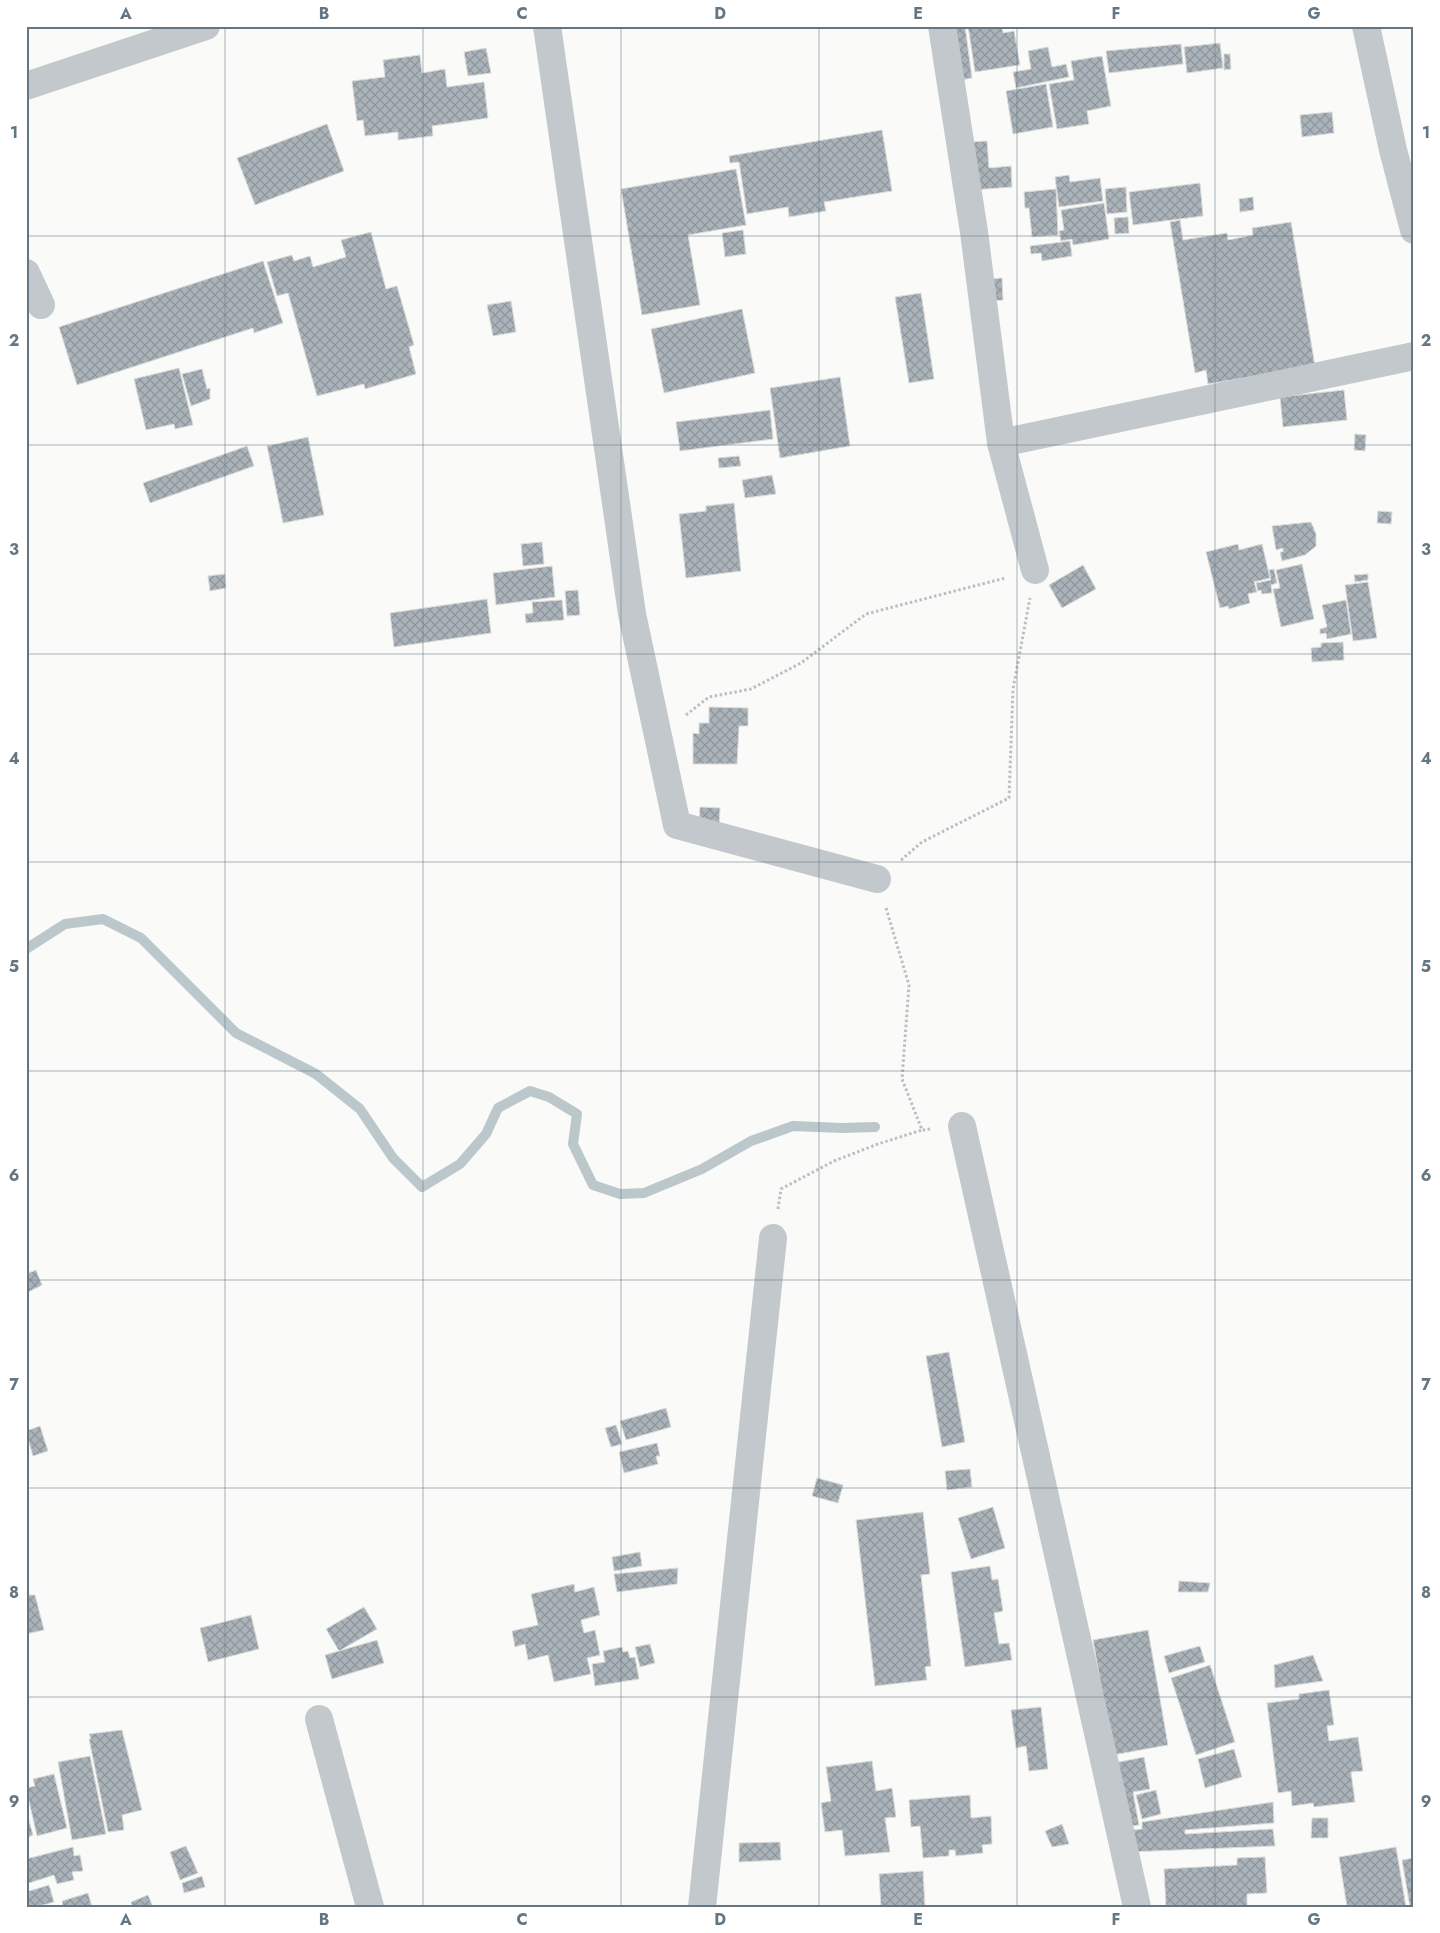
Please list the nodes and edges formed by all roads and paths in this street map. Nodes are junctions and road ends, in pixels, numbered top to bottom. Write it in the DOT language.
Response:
graph roads {
  1 [pos="206,26"];
  2 [pos="547,26"];
  3 [pos="942,26"];
  4 [pos="1366,26"];
  5 [pos="26,86"];
  6 [pos="1414,230"];
  7 [pos="26,273"];
  8 [pos="41,306"];
  9 [pos="1414,356"];
  10 [pos="1001,443"];
  11 [pos="1035,570"];
  12 [pos="678,721"];
  13 [pos="877,879"];
  14 [pos="962,1126"];
  15 [pos="922,1130"];
  16 [pos="773,1238"];
  17 [pos="319,1719"];
  18 [pos="370,1907"];
  19 [pos="702,1907"];
  20 [pos="1138,1907"];
  1 -- 5 [label="street"];
  2 -- 13 [label="street"];
  3 -- 10 [label="street"];
  4 -- 6 [label="street"];
  7 -- 8 [label="street"];
  9 -- 10 [label="street"];
  10 -- 11 [label="street"];
  11 -- 12 [label="path"];
  11 -- 13 [label="path"];
  13 -- 15 [label="path"];
  14 -- 15 [label="path"];
  14 -- 20 [label="street"];
  15 -- 16 [label="path"];
  16 -- 19 [label="street"];
  17 -- 18 [label="street"];
}
